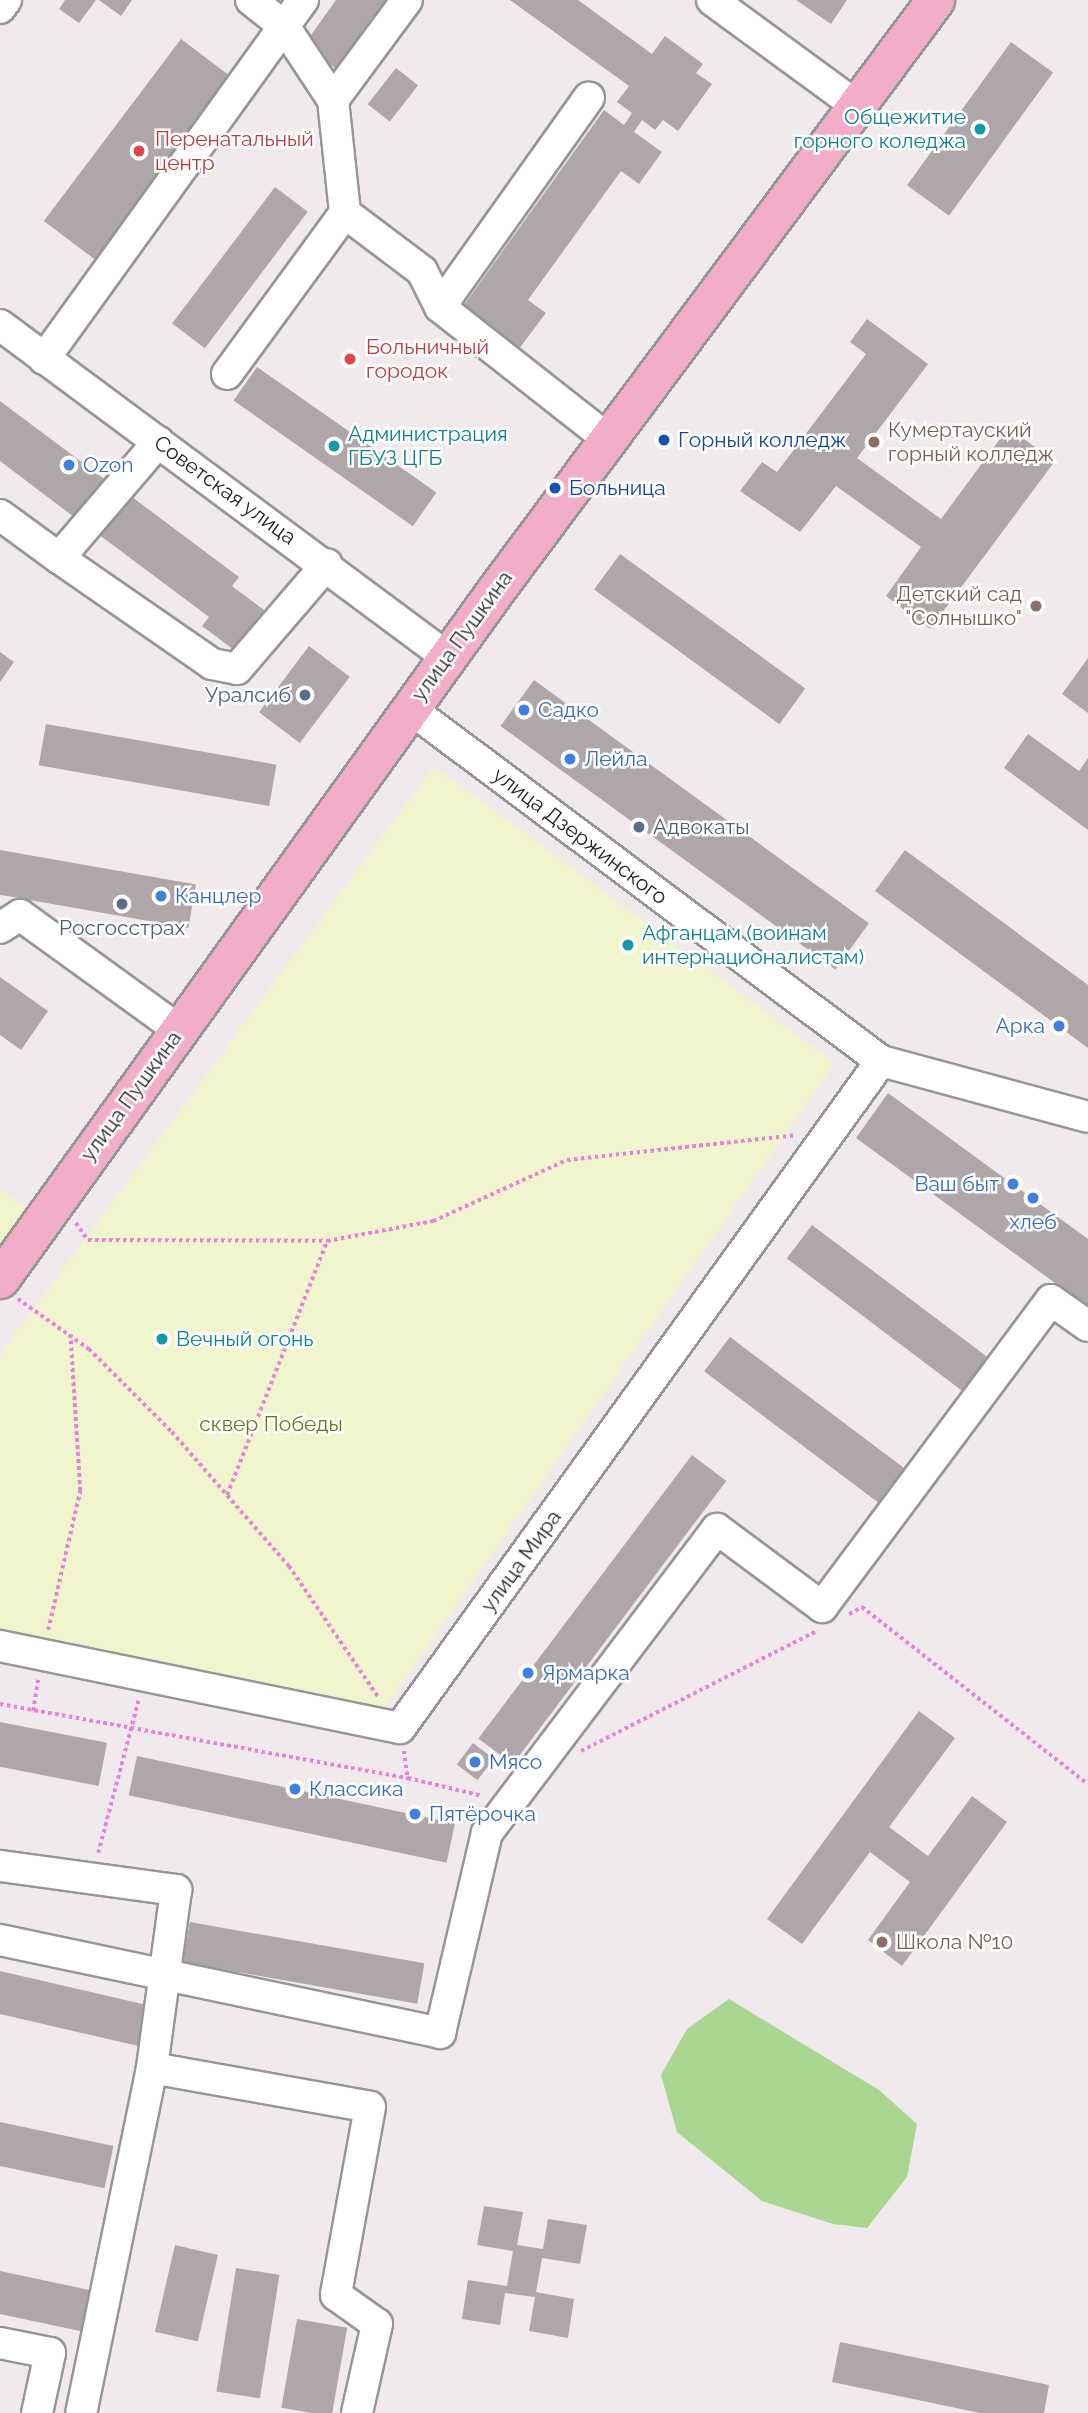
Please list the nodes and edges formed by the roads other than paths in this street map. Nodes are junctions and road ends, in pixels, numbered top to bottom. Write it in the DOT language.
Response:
graph roads {
  1 [pos="6,0"];
  2 [pos="251,0"];
  3 [pos="303,0"];
  4 [pos="407,0"];
  5 [pos="712,0"];
  6 [pos="935,0"];
  7 [pos="0,8"];
  8 [pos="284,26"];
  9 [pos="589,97"];
  10 [pos="334,100"];
  11 [pos="858,107"];
  12 [pos="345,213"];
  13 [pos="440,307"];
  14 [pos="0,325"];
  15 [pos="44,359"];
  16 [pos="227,374"];
  17 [pos="610,441"];
  18 [pos="158,442"];
  19 [pos="0,515"];
  20 [pos="59,558"];
  21 [pos="327,564"];
  22 [pos="447,657"];
  23 [pos="409,708"];
  24 [pos="0,928"];
  25 [pos="179,1030"];
  26 [pos="880,1061"];
  27 [pos="1088,1117"];
  28 [pos="6,1287"];
  29 [pos="1088,1326"];
  30 [pos="0,1646"];
  31 [pos="0,1866"];
  32 [pos="0,1940"];
  33 [pos="163,1977"];
  34 [pos="152,2068"];
  35 [pos="0,2343"];
  36 [pos="37,2413"];
  37 [pos="81,2413"];
  38 [pos="357,2413"];
  1 -- 7 [label="street"];
  2 -- 8 [label="street"];
  3 -- 8 [label="street"];
  4 -- 10 [label="street"];
  5 -- 11 [label="street"];
  6 -- 11 [label="main road, улица Пушкина"];
  8 -- 10 [label="street"];
  8 -- 15 [label="street"];
  9 -- 13 [label="street"];
  10 -- 12 [label="street"];
  11 -- 17 [label="main road, улица Пушкина"];
  12 -- 13 [label="street"];
  12 -- 16 [label="street"];
  13 -- 17 [label="street"];
  14 -- 15 [label="street, Советская улица"];
  15 -- 18 [label="street, Советская улица"];
  17 -- 22 [label="main road, улица Пушкина"];
  18 -- 20 [label="street"];
  18 -- 21 [label="street, Советская улица"];
  19 -- 20 [label="street"];
  20 -- 21 [label="street"];
  21 -- 22 [label="street, Советская улица"];
  22 -- 23 [label="main road, улица Пушкина"];
  23 -- 25 [label="main road, улица Пушкина"];
  23 -- 26 [label="street, улица Дзержинского"];
  24 -- 25 [label="street"];
  25 -- 28 [label="main road, улица Пушкина"];
  26 -- 27 [label="street, улица Дзержинского"];
  26 -- 30 [label="street, улица Мира"];
  29 -- 33 [label="street"];
  31 -- 33 [label="street"];
  32 -- 33 [label="street"];
  33 -- 34 [label="street"];
  34 -- 37 [label="street"];
  34 -- 38 [label="street"];
  35 -- 36 [label="street"];
}
